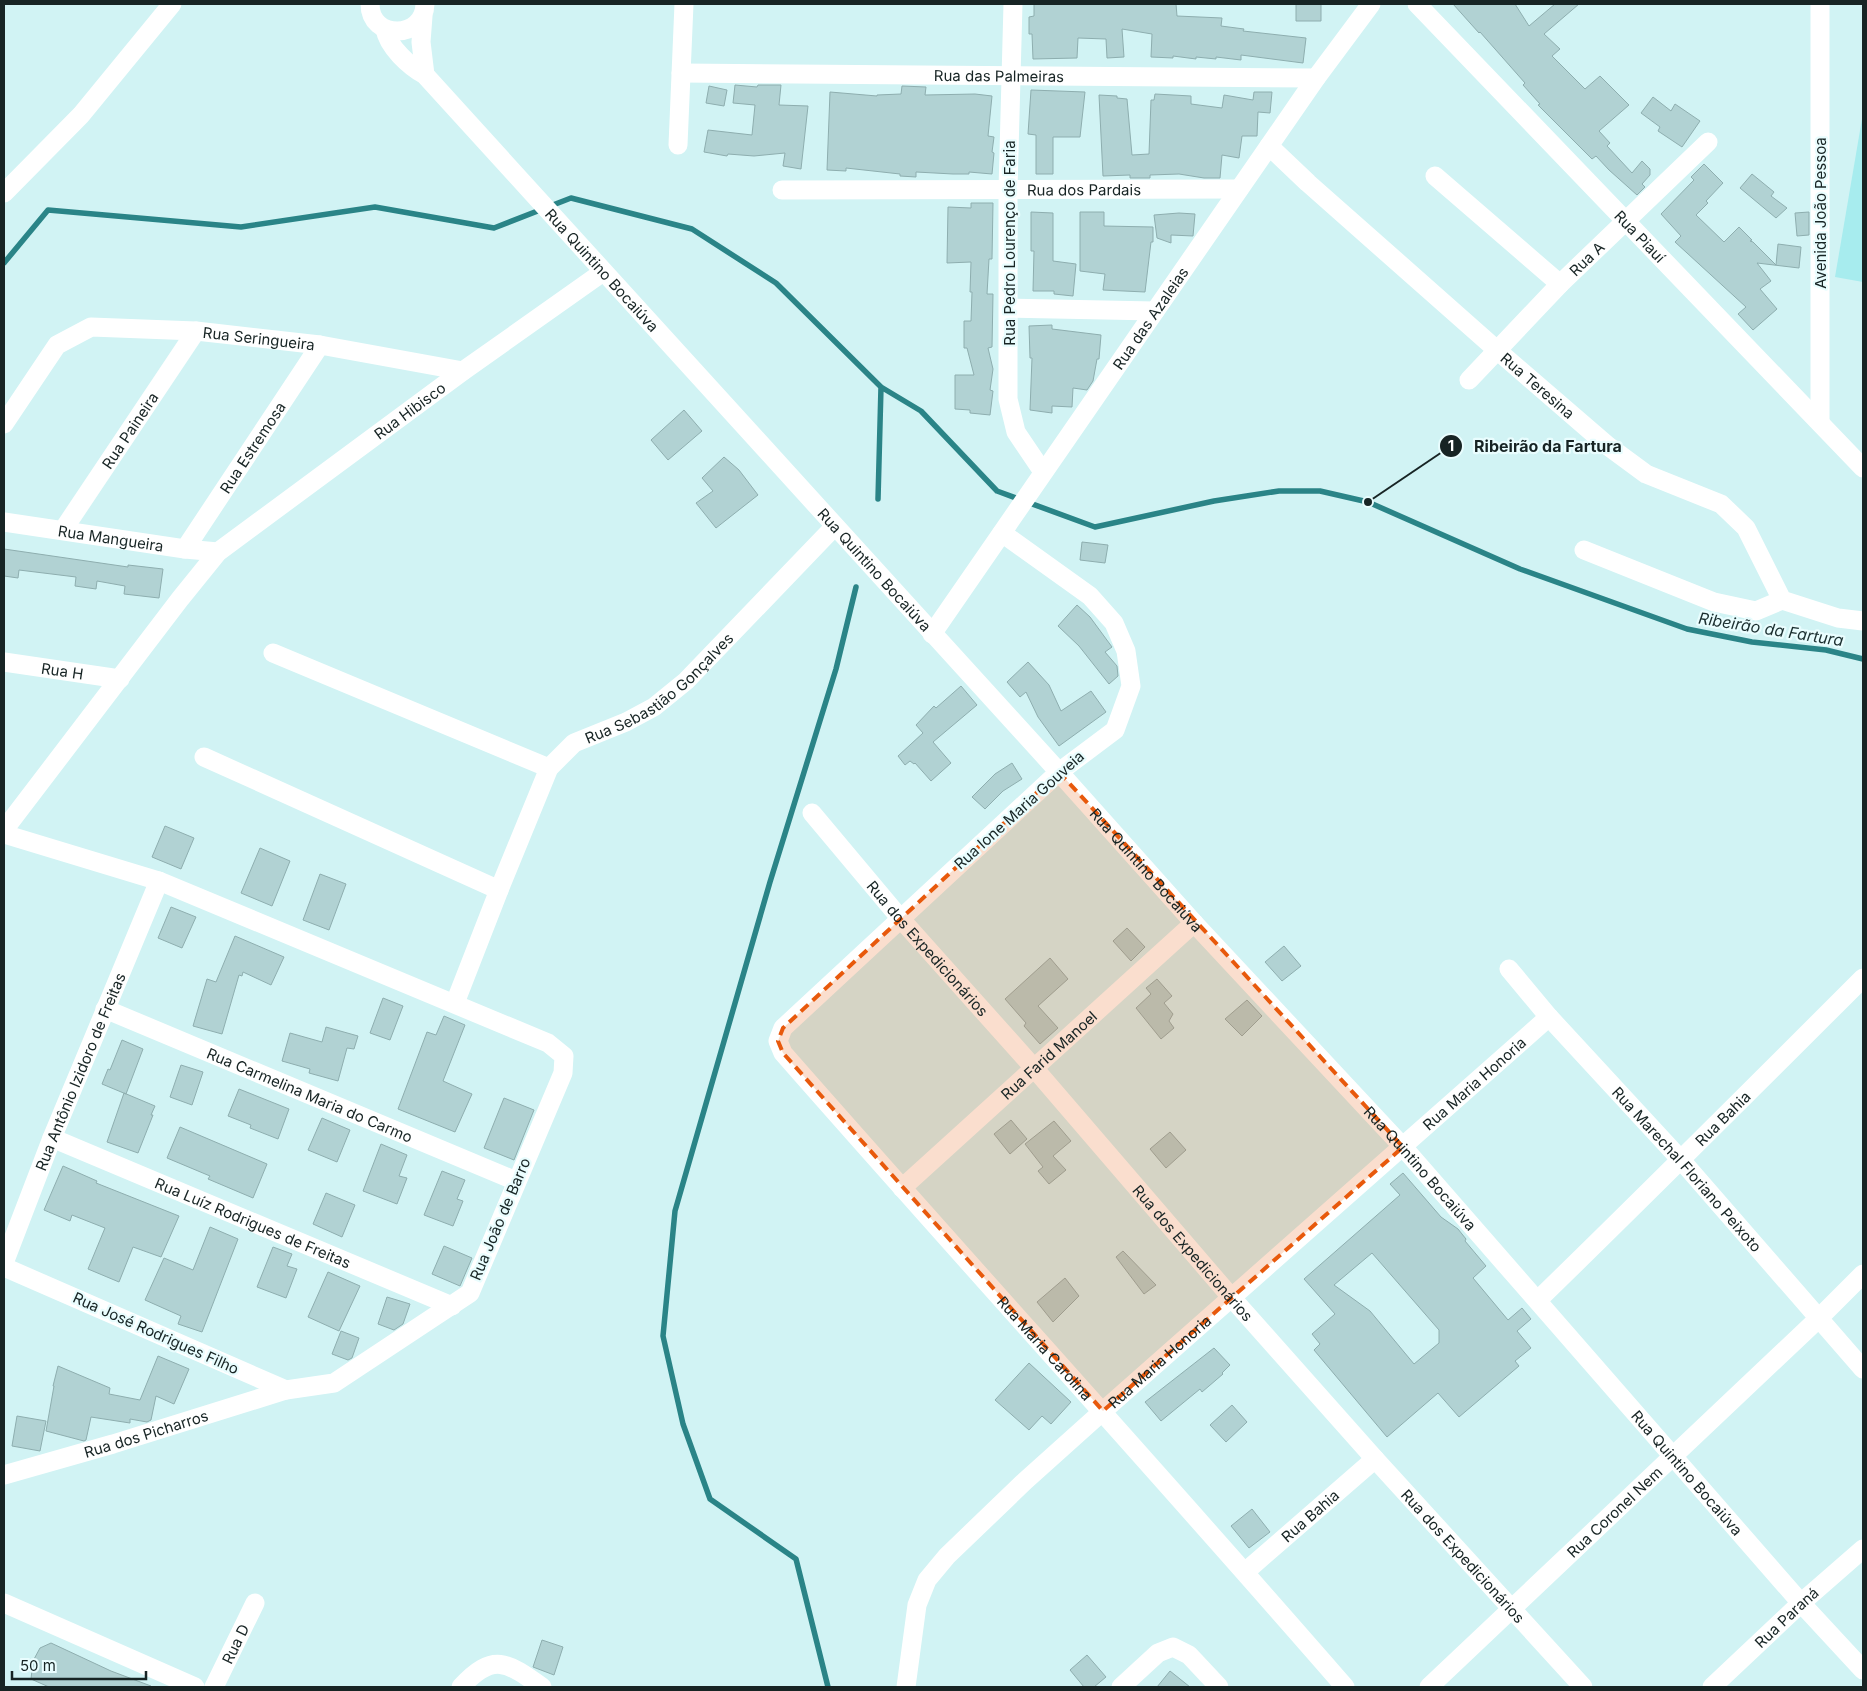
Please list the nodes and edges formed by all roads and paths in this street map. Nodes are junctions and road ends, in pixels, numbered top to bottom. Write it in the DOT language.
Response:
graph roads {
  1 [pos="172,4"];
  2 [pos="354,4"];
  3 [pos="684,4"];
  4 [pos="1012,4"];
  5 [pos="1371,4"];
  6 [pos="1417,4"];
  7 [pos="1820,4"];
  8 [pos="424,10"];
  9 [pos="376,16"];
  10 [pos="681,72"];
  11 [pos="424,75"];
  12 [pos="1010,75"];
  13 [pos="1316,78"];
  14 [pos="1708,142"];
  15 [pos="678,145"];
  16 [pos="1269,146"];
  17 [pos="1435,176"];
  18 [pos="1008,189"];
  19 [pos="782,190"];
  20 [pos="1239,190"];
  21 [pos="4,193"];
  22 [pos="1625,222"];
  23 [pos="603,272"];
  24 [pos="1560,284"];
  25 [pos="1009,308"];
  26 [pos="1155,311"];
  27 [pos="196,331"];
  28 [pos="320,345"];
  29 [pos="1498,351"];
  30 [pos="463,371"];
  31 [pos="1469,380"];
  32 [pos="1820,422"];
  33 [pos="4,424"];
  34 [pos="1863,468"];
  35 [pos="1039,478"];
  36 [pos="4,522"];
  37 [pos="836,526"];
  38 [pos="63,530"];
  39 [pos="1002,533"];
  40 [pos="185,549"];
  41 [pos="1584,550"];
  42 [pos="218,552"];
  43 [pos="1782,600"];
  44 [pos="1863,621"];
  45 [pos="932,634"];
  46 [pos="273,653"];
  47 [pos="4,662"];
  48 [pos="120,679"];
  49 [pos="204,757"];
  50 [pos="549,768"];
  51 [pos="1059,772"];
  52 [pos="812,813"];
  53 [pos="4,830"];
  54 [pos="4,834"];
  55 [pos="159,881"];
  56 [pos="499,890"];
  57 [pos="900,918"];
  58 [pos="1194,923"];
  59 [pos="1509,969"];
  60 [pos="1862,983"];
  61 [pos="455,1003"];
  62 [pos="105,1009"];
  63 [pos="1549,1017"];
  64 [pos="783,1028"];
  65 [pos="1034,1068"];
  66 [pos="52,1138"];
  67 [pos="1403,1147"];
  68 [pos="1681,1160"];
  69 [pos="516,1181"];
  70 [pos="902,1188"];
  71 [pos="4,1263"];
  72 [pos="4,1267"];
  73 [pos="1863,1274"];
  74 [pos="1231,1297"];
  75 [pos="1538,1300"];
  76 [pos="452,1306"];
  77 [pos="1818,1319"];
  78 [pos="1863,1369"];
  79 [pos="286,1390"];
  80 [pos="1102,1411"];
  81 [pos="1672,1456"];
  82 [pos="1375,1459"];
  83 [pos="4,1475"];
  84 [pos="1863,1549"];
  85 [pos="1245,1572"];
  86 [pos="255,1602"];
  87 [pos="4,1603"];
  88 [pos="1801,1604"];
  89 [pos="1512,1609"];
  90 [pos="1863,1670"];
  91 [pos="195,1687"];
  92 [pos="214,1687"];
  93 [pos="461,1687"];
  94 [pos="542,1687"];
  95 [pos="906,1687"];
  96 [pos="1121,1687"];
  97 [pos="1219,1687"];
  98 [pos="1346,1687"];
  99 [pos="1429,1687"];
  100 [pos="1583,1687"];
  101 [pos="1712,1687"];
  1 -- 21 [label="street"];
  2 -- 9 [label="street"];
  3 -- 10 [label="street"];
  4 -- 12 [label="street, Rua Pedro Lourenço de Faria"];
  5 -- 13 [label="street, Rua das Azaleias"];
  6 -- 22 [label="street, Rua Piauí"];
  7 -- 32 [label="street, Avenida João Pessoa"];
  8 -- 9 [label="street"];
  8 -- 11 [label="street"];
  9 -- 11 [label="street, Rua Quintino Bocaiúva"];
  10 -- 12 [label="street, Rua das Palmeiras"];
  10 -- 15 [label="street"];
  11 -- 23 [label="street, Rua Quintino Bocaiúva"];
  12 -- 13 [label="street, Rua das Palmeiras"];
  12 -- 18 [label="street, Rua Pedro Lourenço de Faria"];
  13 -- 16 [label="street, Rua das Azaleias"];
  14 -- 22 [label="street, Rua A"];
  16 -- 20 [label="street, Rua das Azaleias"];
  16 -- 29 [label="street, Rua Teresina"];
  17 -- 24 [label="street"];
  18 -- 19 [label="street, Rua dos Pardais"];
  18 -- 20 [label="street, Rua dos Pardais"];
  18 -- 25 [label="street, Rua Pedro Lourenço de Faria"];
  20 -- 26 [label="street, Rua das Azaleias"];
  22 -- 24 [label="street, Rua A"];
  22 -- 32 [label="street, Rua Piauí"];
  23 -- 30 [label="street, Rua Hibisco"];
  23 -- 37 [label="street, Rua Quintino Bocaiúva"];
  24 -- 29 [label="street, Rua A"];
  25 -- 26 [label="street"];
  25 -- 35 [label="street, Rua Pedro Lourenço de Faria"];
  26 -- 35 [label="street, Rua das Azaleias"];
  27 -- 28 [label="street, Rua Seringueira"];
  27 -- 33 [label="street, Rua Seringueira"];
  27 -- 38 [label="street, Rua Paineira"];
  28 -- 30 [label="street, Rua Seringueira"];
  28 -- 40 [label="street, Rua Estremosa"];
  29 -- 31 [label="street, Rua A"];
  29 -- 43 [label="street, Rua Teresina"];
  30 -- 42 [label="street, Rua Hibisco"];
  32 -- 34 [label="street, Rua Piauí"];
  35 -- 39 [label="street, Rua das Azaleias"];
  36 -- 38 [label="street, Rua Mangueira"];
  37 -- 45 [label="street, Rua Quintino Bocaiúva"];
  37 -- 50 [label="street, Rua Sebastião Gonçalves"];
  38 -- 40 [label="street, Rua Mangueira"];
  39 -- 45 [label="street, Rua das Azaleias"];
  39 -- 51 [label="street, Rua Ione Maria Gouveia"];
  40 -- 42 [label="street, Rua Mangueira"];
  41 -- 43 [label="street"];
  42 -- 48 [label="street, Rua Hibisco"];
  43 -- 44 [label="street"];
  45 -- 51 [label="street, Rua Quintino Bocaiúva"];
  46 -- 50 [label="street"];
  47 -- 48 [label="street, Rua H"];
  48 -- 53 [label="street, Rua Hibisco"];
  49 -- 56 [label="street"];
  50 -- 56 [label="street, Rua Sebastião Gonçalves"];
  51 -- 57 [label="street, Rua Ione Maria Gouveia"];
  51 -- 58 [label="street, Rua Quintino Bocaiúva"];
  52 -- 57 [label="street, Rua dos Expedicionários"];
  54 -- 55 [label="street"];
  55 -- 61 [label="street"];
  55 -- 62 [label="street, Rua Antônio Izidoro de Freitas"];
  56 -- 61 [label="street, Rua Sebastião Gonçalves"];
  57 -- 64 [label="street, Rua Ione Maria Gouveia"];
  57 -- 65 [label="street, Rua dos Expedicionários"];
  58 -- 65 [label="street, Rua Farid Manoel"];
  58 -- 67 [label="street, Rua Quintino Bocaiúva"];
  59 -- 63 [label="street, Rua Marechal Floriano Peixoto"];
  60 -- 68 [label="street, Rua Bahia"];
  61 -- 69 [label="street, Rua João de Barro"];
  62 -- 66 [label="street, Rua Antônio Izidoro de Freitas"];
  62 -- 69 [label="street, Rua Carmelina Maria do Carmo"];
  63 -- 67 [label="street, Rua Maria Honoria"];
  63 -- 68 [label="street, Rua Marechal Floriano Peixoto"];
  64 -- 70 [label="street, Rua Maria Carolina"];
  65 -- 70 [label="street, Rua Farid Manoel"];
  65 -- 74 [label="street, Rua dos Expedicionários"];
  66 -- 71 [label="street, Rua Antônio Izidoro de Freitas"];
  66 -- 76 [label="street, Rua Luíz Rodrigues de Freitas"];
  67 -- 74 [label="street, Rua Maria Honoria"];
  67 -- 75 [label="street, Rua Quintino Bocaiúva"];
  68 -- 75 [label="street, Rua Bahia"];
  68 -- 77 [label="street, Rua Marechal Floriano Peixoto"];
  69 -- 76 [label="street, Rua João de Barro"];
  70 -- 80 [label="street, Rua Maria Carolina"];
  72 -- 79 [label="street, Rua José Rodrigues Filho"];
  73 -- 77 [label="street, Rua Coronel Nem"];
  74 -- 80 [label="street, Rua Maria Honoria"];
  74 -- 82 [label="street, Rua dos Expedicionários"];
  75 -- 81 [label="street, Rua Quintino Bocaiúva"];
  76 -- 79 [label="street, Rua João de Barro"];
  77 -- 78 [label="street, Rua Marechal Floriano Peixoto"];
  77 -- 81 [label="street, Rua Coronel Nem"];
  79 -- 83 [label="street, Rua dos Picharros"];
  80 -- 85 [label="street, Rua Maria Carolina"];
  80 -- 95 [label="street, Rua Maria Honoria"];
  81 -- 88 [label="street, Rua Quintino Bocaiúva"];
  81 -- 89 [label="street, Rua Coronel Nem"];
  82 -- 85 [label="street, Rua Bahia"];
  82 -- 89 [label="street, Rua dos Expedicionários"];
  84 -- 88 [label="street, Rua Paraná"];
  85 -- 98 [label="street, Rua Maria Carolina"];
  86 -- 92 [label="street, Rua D"];
  87 -- 91 [label="street"];
  88 -- 90 [label="street, Rua Quintino Bocaiúva"];
  88 -- 101 [label="street, Rua Paraná"];
  89 -- 99 [label="street, Rua Coronel Nem"];
  89 -- 100 [label="street, Rua dos Expedicionários"];
  93 -- 94 [label="street"];
  96 -- 97 [label="street"];
}
